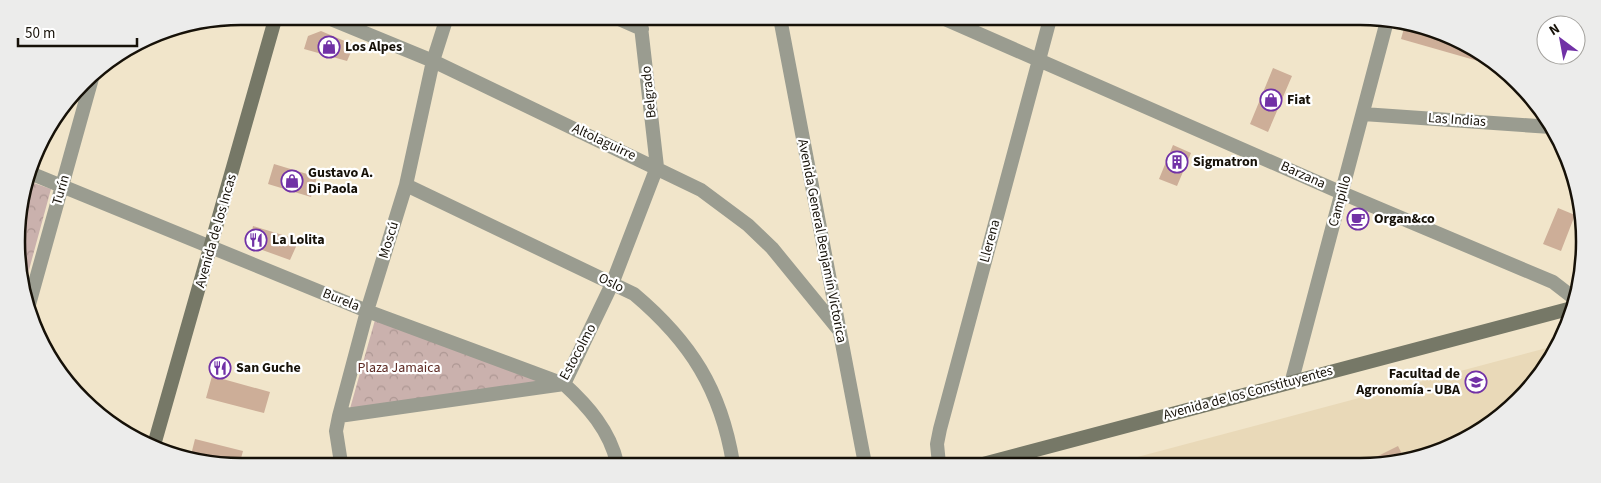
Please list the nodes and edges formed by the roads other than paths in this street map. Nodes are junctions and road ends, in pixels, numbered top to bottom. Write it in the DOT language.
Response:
graph roads {
  1 [pos="273,25"];
  2 [pos="345,25"];
  3 [pos="444,25"];
  4 [pos="641,25"];
  5 [pos="781,25"];
  6 [pos="959,25"];
  7 [pos="1048,25"];
  8 [pos="1386,27"];
  9 [pos="1039,60"];
  10 [pos="433,61"];
  11 [pos="90,87"];
  12 [pos="1363,114"];
  13 [pos="1543,126"];
  14 [pos="656,167"];
  15 [pos="35,175"];
  16 [pos="63,185"];
  17 [pos="406,185"];
  18 [pos="1342,193"];
  19 [pos="211,247"];
  20 [pos="612,284"];
  21 [pos="1570,295"];
  22 [pos="32,296"];
  23 [pos="1565,310"];
  24 [pos="367,311"];
  25 [pos="839,330"];
  26 [pos="1292,380"];
  27 [pos="564,384"];
  28 [pos="339,416"];
  29 [pos="155,440"];
  30 [pos="340,458"];
  31 [pos="615,458"];
  32 [pos="732,458"];
  33 [pos="863,458"];
  34 [pos="938,458"];
  35 [pos="1005,458"];
  1 -- 19 [label="main road, Avenida de los Incas"];
  2 -- 10 [label="street, Altolaguirre"];
  3 -- 10 [label="street, Moscú"];
  4 -- 14 [label="street, Belgrado"];
  5 -- 25 [label="street, Avenida General Benjamín Victorica"];
  6 -- 9 [label="street, Barzana"];
  7 -- 9 [label="street, Llerena"];
  8 -- 12 [label="street, Campillo"];
  9 -- 18 [label="street, Barzana"];
  9 -- 34 [label="street, Llerena"];
  10 -- 14 [label="street, Altolaguirre"];
  10 -- 17 [label="street, Moscú"];
  11 -- 16 [label="street, Turín"];
  12 -- 13 [label="street, Las Indias"];
  12 -- 18 [label="street, Campillo"];
  14 -- 20 [label="street, Estocolmo"];
  14 -- 25 [label="street, Altolaguirre"];
  15 -- 16 [label="street, Burela"];
  16 -- 19 [label="street, Burela"];
  16 -- 22 [label="street, Turín"];
  17 -- 20 [label="street, Oslo"];
  17 -- 24 [label="street, Moscú"];
  18 -- 21 [label="street, Barzana"];
  18 -- 26 [label="street, Campillo"];
  19 -- 24 [label="street, Burela"];
  19 -- 29 [label="main road, Avenida de los Incas"];
  20 -- 27 [label="street, Estocolmo"];
  20 -- 32 [label="street, Oslo"];
  23 -- 26 [label="main road, Avenida de los Constituyentes"];
  24 -- 27 [label="street, Burela"];
  24 -- 28 [label="street, Moscú"];
  25 -- 33 [label="street, Avenida General Benjamín Victorica"];
  26 -- 35 [label="main road, Avenida de los Constituyentes"];
  27 -- 28 [label="street, Estocolmo"];
  27 -- 31 [label="street, Burela"];
  28 -- 30 [label="street, Moscú"];
}
